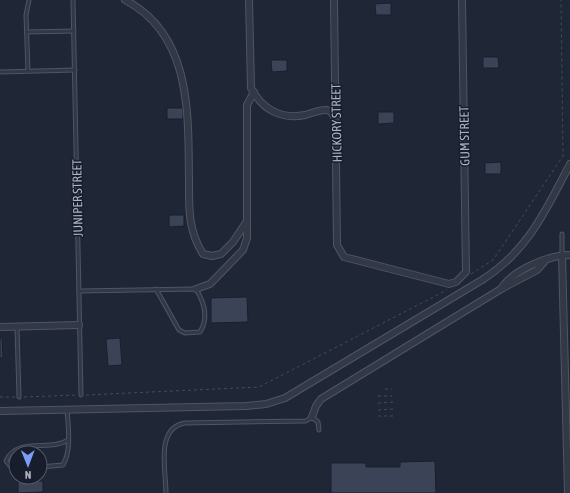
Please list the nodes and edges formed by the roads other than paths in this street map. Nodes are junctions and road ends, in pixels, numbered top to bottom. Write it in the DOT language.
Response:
graph roads {
  1 [pos="29,0"];
  2 [pos="73,0"];
  3 [pos="125,0"];
  4 [pos="249,0"];
  5 [pos="334,0"];
  6 [pos="462,0"];
  7 [pos="74,31"];
  8 [pos="27,32"];
  9 [pos="75,70"];
  10 [pos="28,71"];
  11 [pos="0,72"];
  12 [pos="254,92"];
  13 [pos="336,119"];
  14 [pos="570,164"];
  15 [pos="247,221"];
  16 [pos="562,234"];
  17 [pos="337,245"];
  18 [pos="562,255"];
  19 [pos="570,255"];
  20 [pos="156,289"];
  21 [pos="196,289"];
  22 [pos="79,291"];
  23 [pos="79,325"];
  24 [pos="0,327"];
  25 [pos="17,327"];
  26 [pos="81,395"];
  27 [pos="19,397"];
  28 [pos="67,409"];
  29 [pos="0,410"];
  30 [pos="312,417"];
  31 [pos="320,430"];
  32 [pos="68,440"];
  33 [pos="48,445"];
  34 [pos="48,466"];
  35 [pos="166,493"];
  36 [pos="568,493"];
  1 -- 8 [label="lane"];
  2 -- 7 [label="lane, JUNIPER STREET"];
  3 -- 15 [label="street"];
  4 -- 12 [label="street"];
  5 -- 13 [label="street, HICKORY STREET"];
  6 -- 17 [label="street, GUM STREET"];
  7 -- 8 [label="lane"];
  7 -- 9 [label="lane, JUNIPER STREET"];
  8 -- 10 [label="lane"];
  9 -- 10 [label="lane"];
  9 -- 22 [label="lane, JUNIPER STREET"];
  10 -- 11 [label="lane"];
  12 -- 13 [label="street"];
  12 -- 15 [label="street"];
  13 -- 17 [label="street, HICKORY STREET"];
  14 -- 28 [label="street"];
  15 -- 21 [label="street"];
  16 -- 18 [label="lane"];
  18 -- 19 [label="street"];
  18 -- 30 [label="street"];
  18 -- 36 [label="street"];
  20 -- 21 [label="lane"];
  20 -- 21 [label="lane"];
  20 -- 22 [label="lane"];
  22 -- 23 [label="lane, JUNIPER STREET"];
  23 -- 25 [label="street"];
  23 -- 26 [label="lane, JUNIPER STREET"];
  24 -- 25 [label="street"];
  25 -- 27 [label="lane"];
  28 -- 29 [label="street"];
  28 -- 32 [label="lane"];
  30 -- 31 [label="lane"];
  30 -- 35 [label="lane"];
  32 -- 33 [label="lane"];
  32 -- 34 [label="lane"];
}
